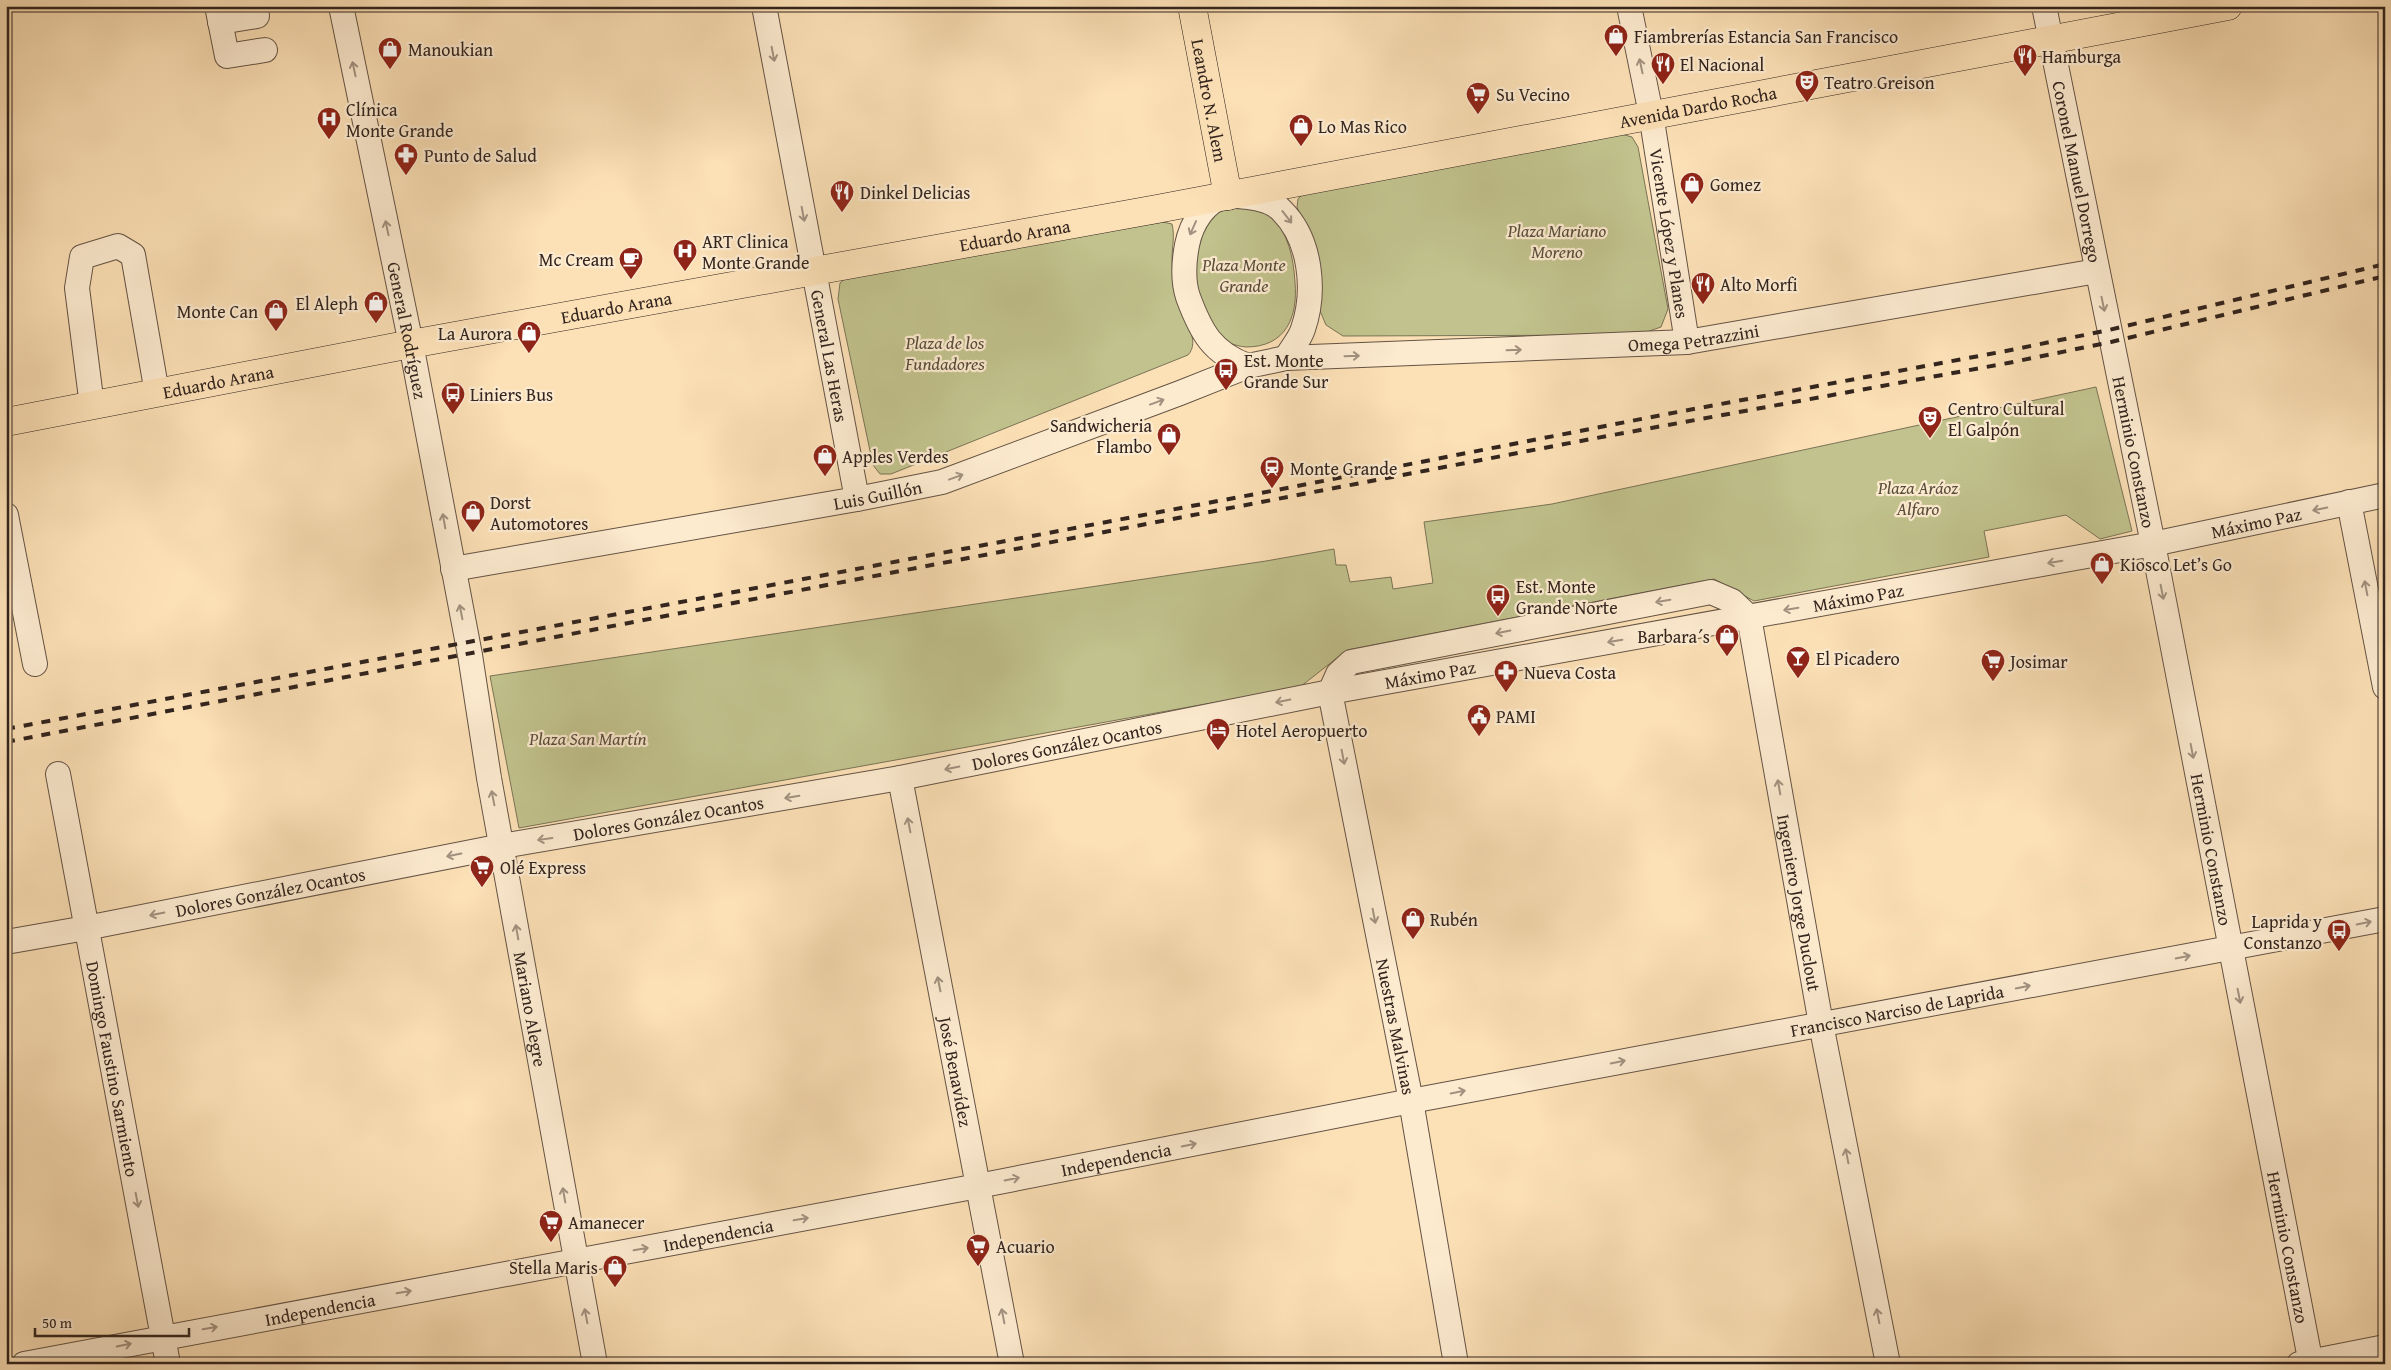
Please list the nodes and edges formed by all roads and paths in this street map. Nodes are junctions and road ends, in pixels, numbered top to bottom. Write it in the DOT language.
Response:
graph roads {
  1 [pos="341,6"];
  2 [pos="764,6"];
  3 [pos="1192,6"];
  4 [pos="1629,6"];
  5 [pos="2044,6"];
  6 [pos="2228,6"];
  7 [pos="219,14"];
  8 [pos="258,16"];
  9 [pos="2050,39"];
  10 [pos="265,50"];
  11 [pos="1651,114"];
  12 [pos="1228,196"];
  13 [pos="2097,271"];
  14 [pos="814,272"];
  15 [pos="2110,337"];
  16 [pos="1687,342"];
  17 [pos="411,344"];
  18 [pos="1286,358"];
  19 [pos="1248,366"];
  20 [pos="157,393"];
  21 [pos="92,406"];
  22 [pos="6,422"];
  23 [pos="2385,495"];
  24 [pos="857,499"];
  25 [pos="2349,502"];
  26 [pos="6,516"];
  27 [pos="2153,544"];
  28 [pos="453,569"];
  29 [pos="1749,617"];
  30 [pos="470,655"];
  31 [pos="35,664"];
  32 [pos="2385,687"];
  33 [pos="1330,692"];
  34 [pos="58,774"];
  35 [pos="900,778"];
  36 [pos="502,846"];
  37 [pos="2385,919"];
  38 [pos="86,928"];
  39 [pos="6,942"];
  40 [pos="2230,948"];
  41 [pos="1821,1024"];
  42 [pos="1410,1102"];
  43 [pos="978,1186"];
  44 [pos="576,1261"];
  45 [pos="162,1337"];
  46 [pos="2385,1347"];
  47 [pos="2307,1363"];
  48 [pos="24,1364"];
  49 [pos="168,1364"];
  50 [pos="595,1364"];
  51 [pos="1012,1364"];
  52 [pos="1456,1364"];
  53 [pos="1888,1364"];
  17 -- 1 [label="street, General Rodríguez, one-way"];
  2 -- 14 [label="street, General Las Heras, one-way"];
  3 -- 12 [label="main road, Leandro N. Alem"];
  11 -- 4 [label="street, Vicente López y Planes, one-way"];
  5 -- 9 [label="street, Coronel Manuel Dorrego"];
  6 -- 9 [label="main road, Avenida Dardo Rocha"];
  7 -- 8 [label="street"];
  7 -- 10 [label="street"];
  9 -- 11 [label="main road, Avenida Dardo Rocha"];
  9 -- 13 [label="street, Coronel Manuel Dorrego"];
  11 -- 12 [label="main road, Avenida Dardo Rocha"];
  11 -- 16 [label="street, Vicente López y Planes"];
  12 -- 14 [label="main road, Eduardo Arana"];
  12 -- 18 [label="street, one-way"];
  12 -- 19 [label="street, one-way"];
  13 -- 15 [label="street, Coronel Manuel Dorrego, one-way"];
  13 -- 16 [label="street, Omega Petrazzini"];
  14 -- 17 [label="main road, Eduardo Arana"];
  14 -- 24 [label="street, General Las Heras"];
  15 -- 27 [label="street, Herminio Constanzo"];
  18 -- 16 [label="street, Omega Petrazzini, one-way"];
  17 -- 20 [label="main road, Eduardo Arana"];
  28 -- 17 [label="street, General Rodríguez, one-way"];
  18 -- 19 [label="street, Luis Guillón"];
  24 -- 19 [label="street, Luis Guillón, one-way"];
  20 -- 21 [label="main road, Eduardo Arana"];
  20 -- 21 [label="street"];
  21 -- 22 [label="main road, Eduardo Arana"];
  23 -- 25 [label="street, Máximo Paz"];
  24 -- 28 [label="street, Luis Guillón"];
  25 -- 27 [label="street, Máximo Paz, one-way"];
  32 -- 25 [label="street, one-way"];
  26 -- 31 [label="street"];
  27 -- 29 [label="street, Máximo Paz, one-way"];
  27 -- 40 [label="street, Herminio Constanzo, one-way"];
  30 -- 28 [label="street, General Rodríguez, one-way"];
  29 -- 33 [label="street, Máximo Paz, one-way"];
  29 -- 33 [label="street, one-way"];
  41 -- 29 [label="street, Ingeniero Jorge Duclout, one-way"];
  36 -- 30 [label="street, Mariano Alegre, one-way"];
  33 -- 35 [label="street, Dolores González Ocantos, one-way"];
  33 -- 42 [label="street, Nuestras Malvinas, one-way"];
  34 -- 38 [label="street, Domingo Faustino Sarmiento"];
  35 -- 36 [label="street, Dolores González Ocantos, one-way"];
  43 -- 35 [label="street, José Benavídez, one-way"];
  36 -- 38 [label="street, Dolores González Ocantos, one-way"];
  44 -- 36 [label="street, Mariano Alegre, one-way"];
  40 -- 37 [label="street, Francisco Narciso de Laprida, one-way"];
  38 -- 39 [label="street, Dolores González Ocantos"];
  38 -- 45 [label="street, Domingo Faustino Sarmiento, one-way"];
  41 -- 40 [label="street, Francisco Narciso de Laprida, one-way"];
  40 -- 47 [label="street, Herminio Constanzo, one-way"];
  42 -- 41 [label="street, Francisco Narciso de Laprida, one-way"];
  53 -- 41 [label="street, Ingeniero Jorge Duclout, one-way"];
  43 -- 42 [label="street, Independencia, one-way"];
  42 -- 52 [label="street, Nuestras Malvinas"];
  44 -- 43 [label="street, Independencia, one-way"];
  51 -- 43 [label="street, José Benavídez, one-way"];
  45 -- 44 [label="street, Independencia, one-way"];
  50 -- 44 [label="street, Mariano Alegre, one-way"];
  48 -- 45 [label="street, Independencia, one-way"];
  45 -- 49 [label="street, Domingo Faustino Sarmiento"];
  46 -- 47 [label="street"];
}
